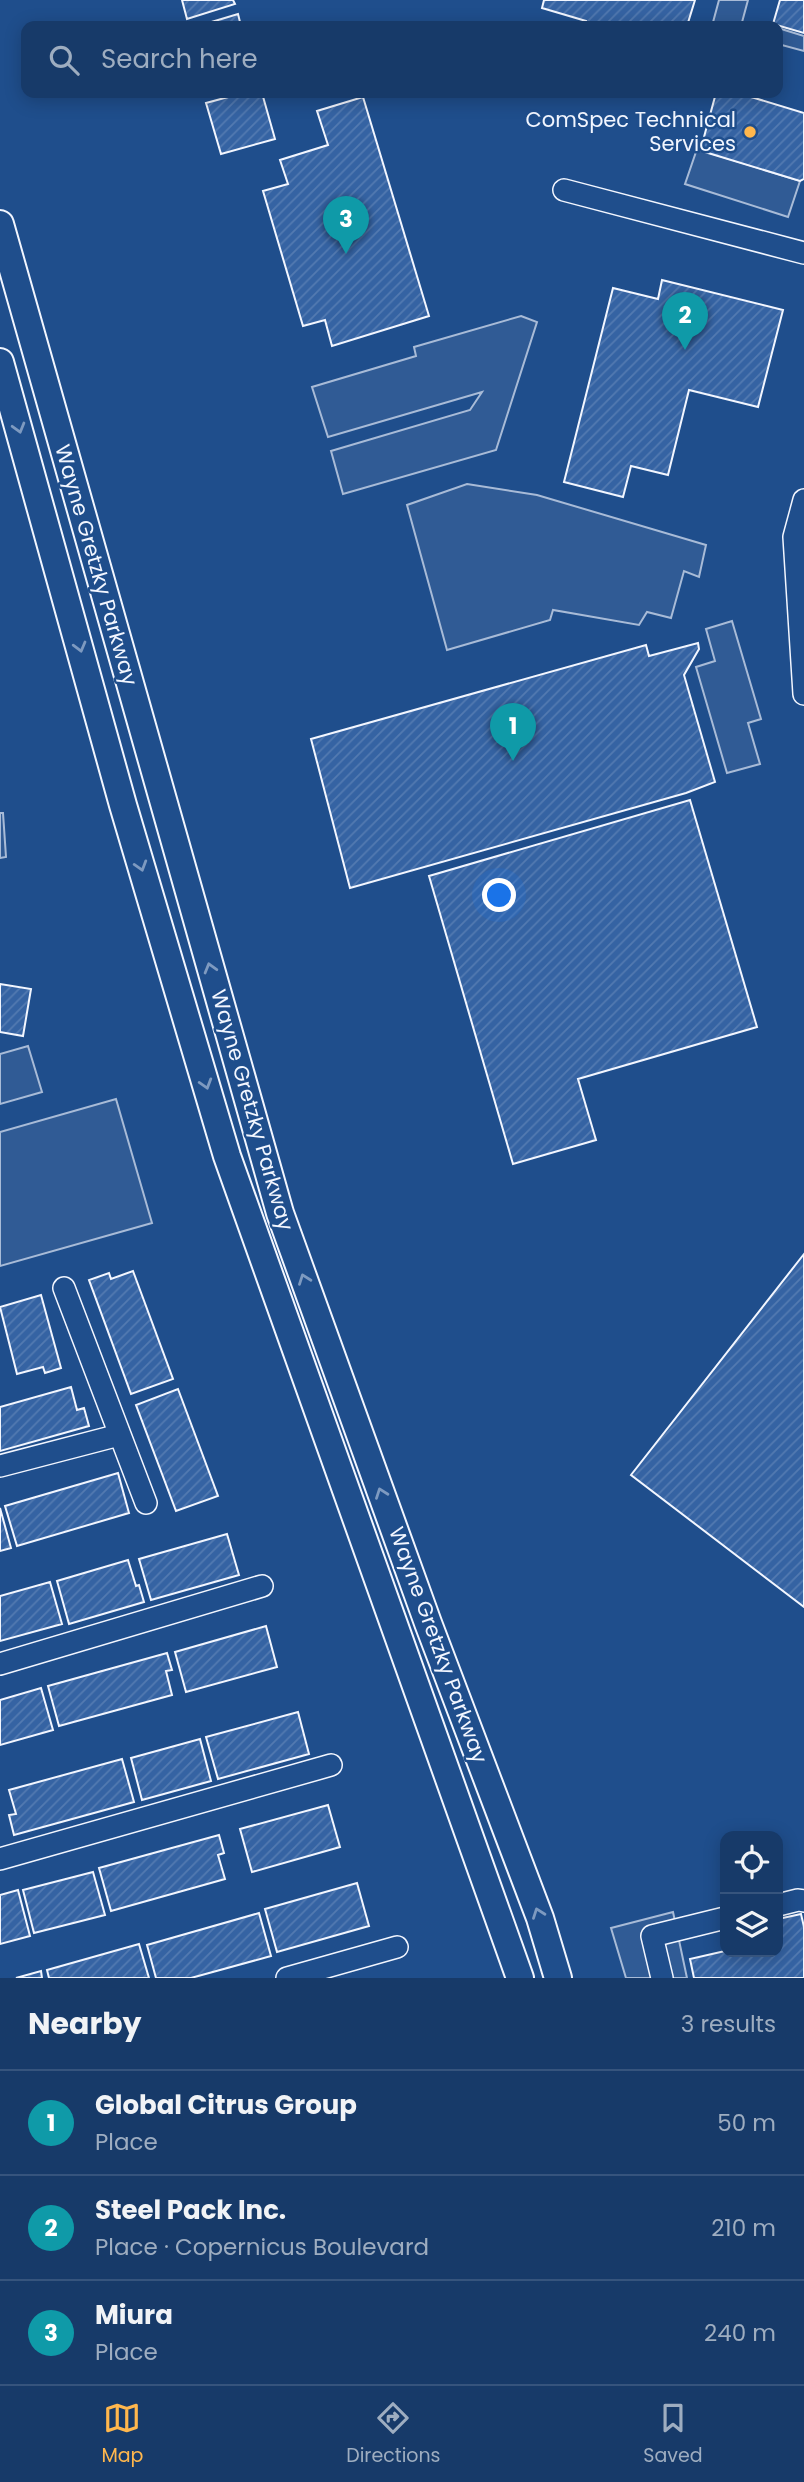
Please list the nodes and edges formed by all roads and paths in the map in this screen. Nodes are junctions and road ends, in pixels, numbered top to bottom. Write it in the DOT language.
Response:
graph roads {
  1 [pos="564,190"];
  2 [pos="0,224"];
  3 [pos="804,253"];
  4 [pos="0,362"];
  5 [pos="804,500"];
  6 [pos="804,694"];
  7 [pos="64,1288"];
  8 [pos="119,1435"];
  9 [pos="0,1466"];
  10 [pos="146,1503"];
  11 [pos="262,1586"];
  12 [pos="0,1664"];
  13 [pos="331,1765"];
  14 [pos="0,1859"];
  15 [pos="804,1901"];
  16 [pos="783,1904"];
  17 [pos="720,1919"];
  18 [pos="397,1947"];
  19 [pos="287,1978"];
  20 [pos="520,1978"];
  21 [pos="558,1978"];
  22 [pos="662,1978"];
  1 -- 3 [label="street"];
  21 -- 2 [label="main road, Wayne Gretzky Parkway, one-way"];
  4 -- 20 [label="main road, Wayne Gretzky Parkway, one-way"];
  5 -- 6 [label="street"];
  7 -- 8 [label="street"];
  8 -- 9 [label="street"];
  8 -- 10 [label="street"];
  11 -- 12 [label="street"];
  13 -- 14 [label="street"];
  15 -- 16 [label="street"];
  17 -- 22 [label="street"];
  18 -- 19 [label="street"];
}
